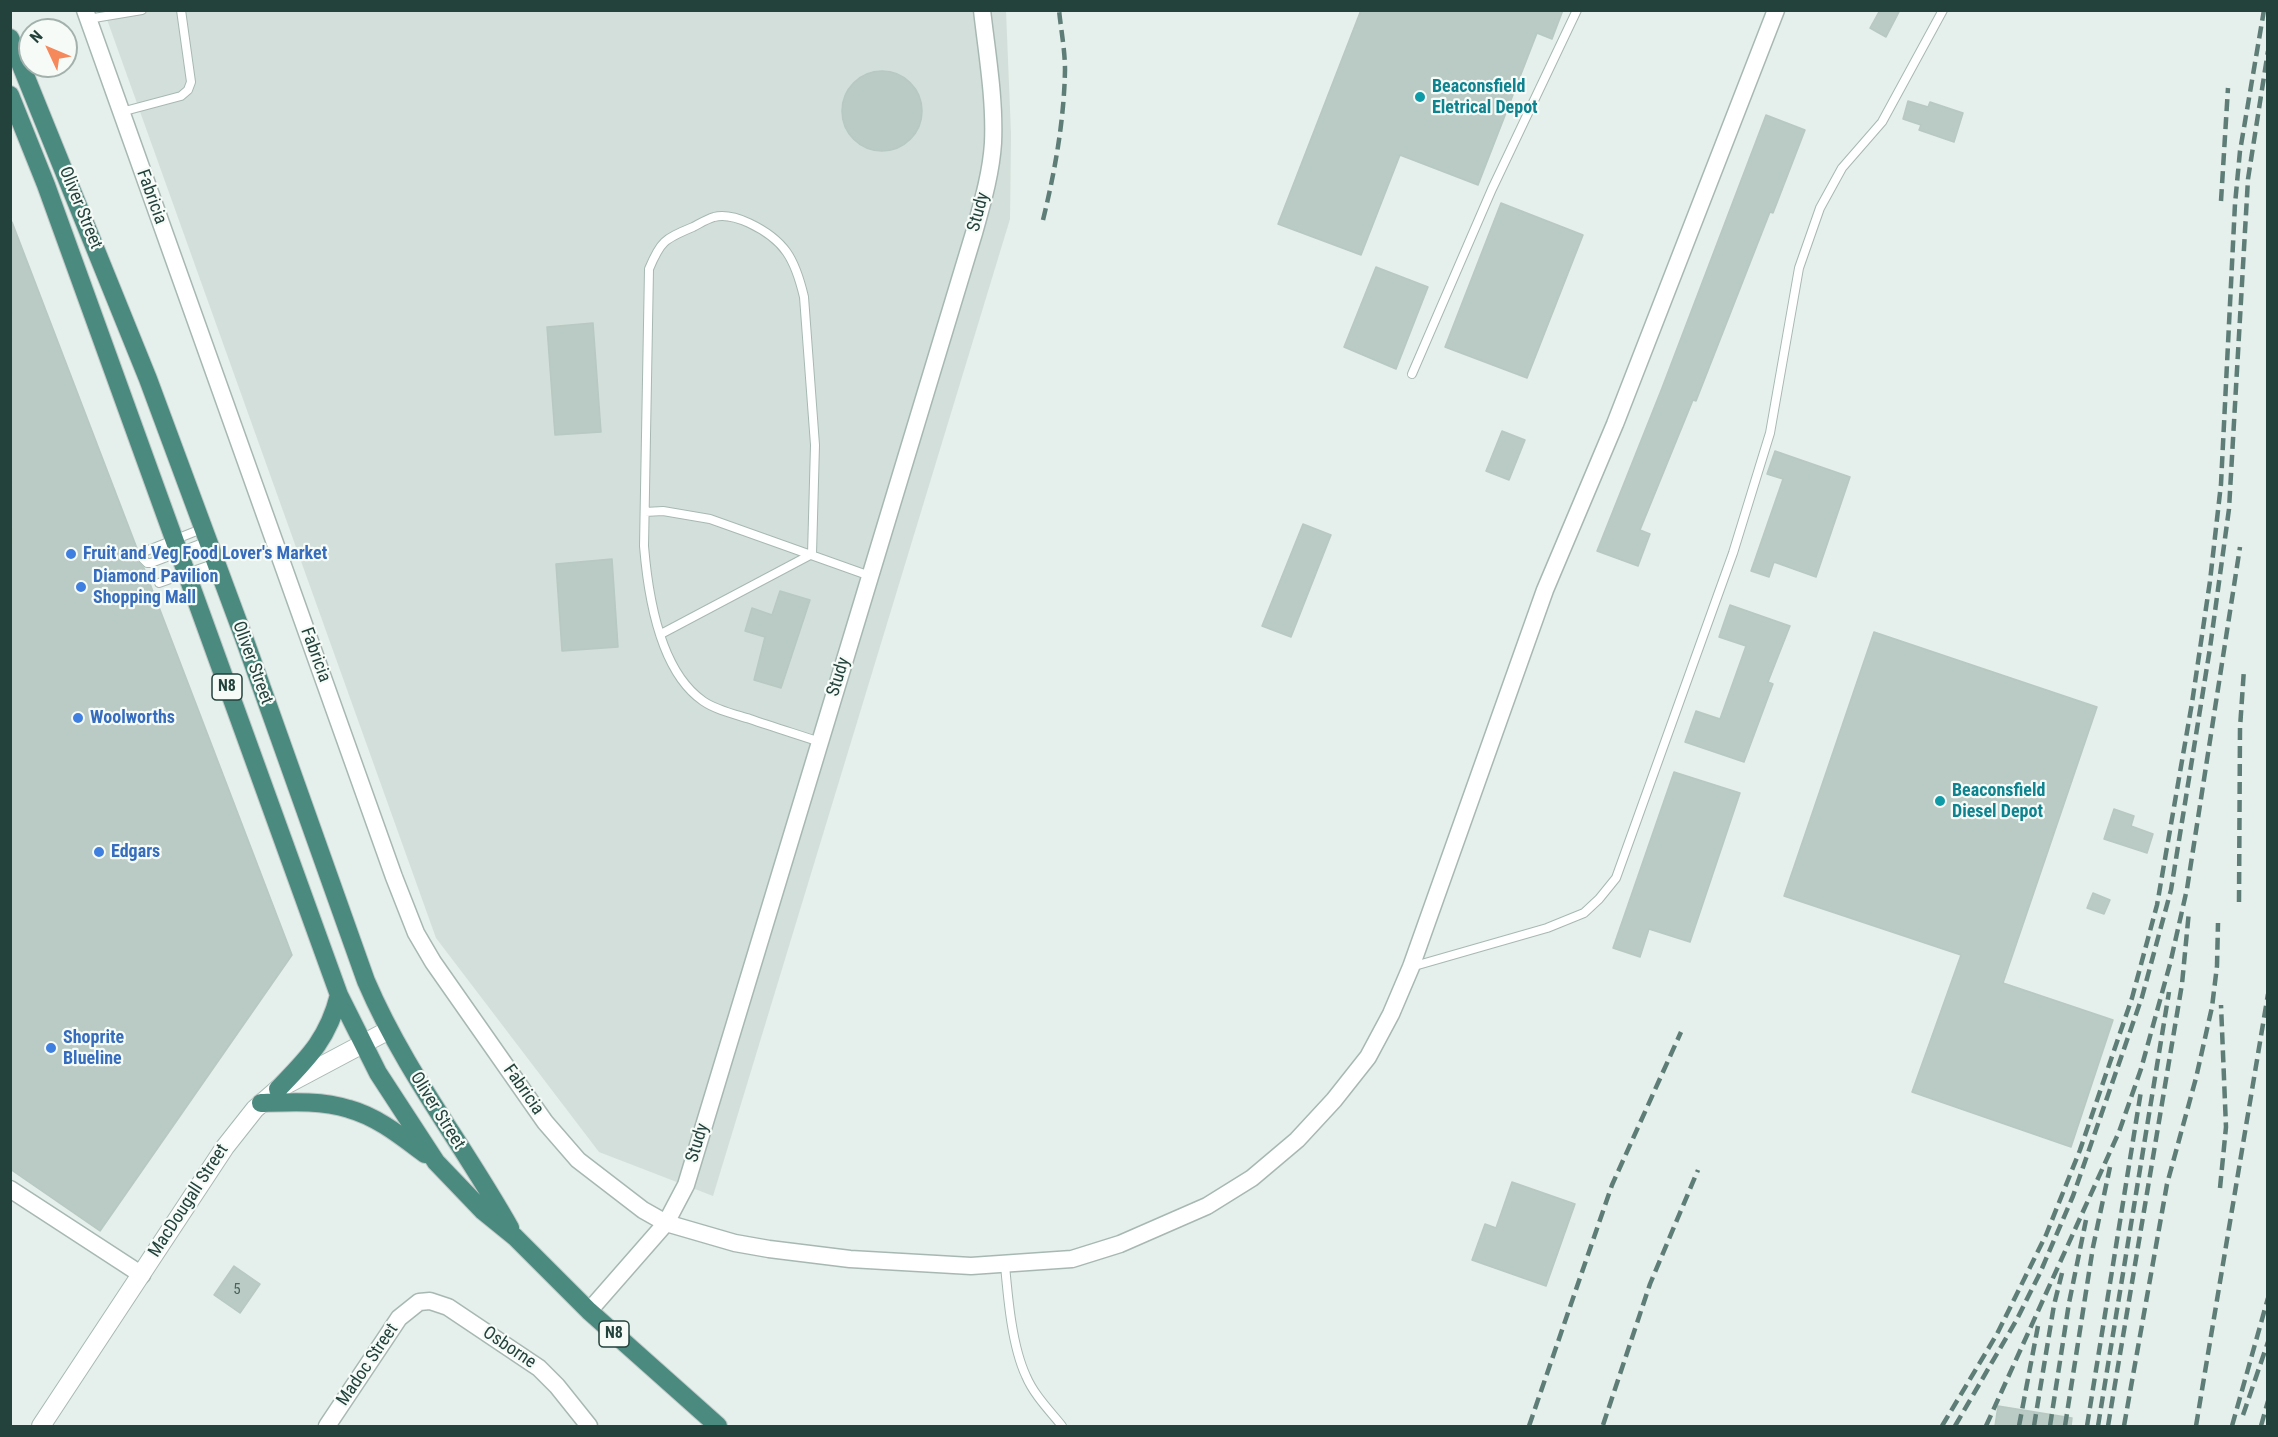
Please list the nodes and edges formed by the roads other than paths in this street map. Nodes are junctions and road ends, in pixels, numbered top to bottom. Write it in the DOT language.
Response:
graph roads {
  1 [pos="141,10"];
  2 [pos="181,10"];
  3 [pos="982,10"];
  4 [pos="1577,10"];
  5 [pos="1776,10"];
  6 [pos="1943,10"];
  7 [pos="86,15"];
  8 [pos="10,38"];
  9 [pos="10,95"];
  10 [pos="121,112"];
  11 [pos="1412,374"];
  12 [pos="645,512"];
  13 [pos="206,535"];
  14 [pos="177,546"];
  15 [pos="812,554"];
  16 [pos="216,563"];
  17 [pos="187,573"];
  18 [pos="870,576"];
  19 [pos="159,583"];
  20 [pos="661,634"];
  21 [pos="820,742"];
  22 [pos="1411,967"];
  23 [pos="339,995"];
  24 [pos="389,1030"];
  25 [pos="362,1045"];
  26 [pos="278,1089"];
  27 [pos="261,1103"];
  28 [pos="436,1162"];
  29 [pos="10,1189"];
  30 [pos="666,1223"];
  31 [pos="515,1237"];
  32 [pos="1005,1265"];
  33 [pos="142,1275"];
  34 [pos="411,1306"];
  35 [pos="590,1311"];
  36 [pos="41,1426"];
  37 [pos="327,1426"];
  38 [pos="589,1426"];
  39 [pos="718,1426"];
  40 [pos="1062,1426"];
  1 -- 7 [label="lane"];
  2 -- 10 [label="lane"];
  3 -- 18 [label="street, Study"];
  4 -- 11 [label="lane"];
  5 -- 22 [label="street, Fabricia"];
  6 -- 22 [label="lane"];
  7 -- 10 [label="street, Fabricia"];
  8 -- 13 [label="highway, Oliver Street / N8"];
  9 -- 14 [label="highway, Oliver Street / N8"];
  10 -- 30 [label="street, Fabricia"];
  12 -- 15 [label="lane"];
  12 -- 15 [label="lane"];
  12 -- 20 [label="lane"];
  13 -- 14 [label="lane"];
  13 -- 14 [label="lane"];
  13 -- 16 [label="highway, Oliver Street / N8"];
  14 -- 17 [label="highway, Oliver Street / N8"];
  15 -- 18 [label="lane"];
  15 -- 20 [label="lane"];
  16 -- 17 [label="lane"];
  16 -- 24 [label="highway, Oliver Street / N8"];
  17 -- 19 [label="lane"];
  17 -- 23 [label="highway, Oliver Street / N8"];
  18 -- 21 [label="street, Study"];
  20 -- 21 [label="lane"];
  21 -- 30 [label="street, Study"];
  22 -- 32 [label="street, Fabricia"];
  23 -- 25 [label="highway, Oliver Street / N8"];
  23 -- 26 [label="highway"];
  24 -- 25 [label="street, MacDougall Street"];
  24 -- 31 [label="highway, Oliver Street / N8"];
  25 -- 26 [label="street, MacDougall Street"];
  25 -- 28 [label="highway, Oliver Street / N8"];
  26 -- 27 [label="street, MacDougall Street"];
  27 -- 28 [label="highway"];
  27 -- 33 [label="street, MacDougall Street"];
  28 -- 31 [label="highway, Oliver Street / N8"];
  29 -- 33 [label="street"];
  30 -- 32 [label="street, Fabricia"];
  30 -- 35 [label="street, Study"];
  31 -- 35 [label="highway, Oliver Street / N8"];
  32 -- 40 [label="lane"];
  33 -- 36 [label="street, MacDougall Street"];
  34 -- 37 [label="street, Madoc Street"];
  34 -- 38 [label="street, Osborne"];
  35 -- 39 [label="highway, Oliver Street / N8"];
}
